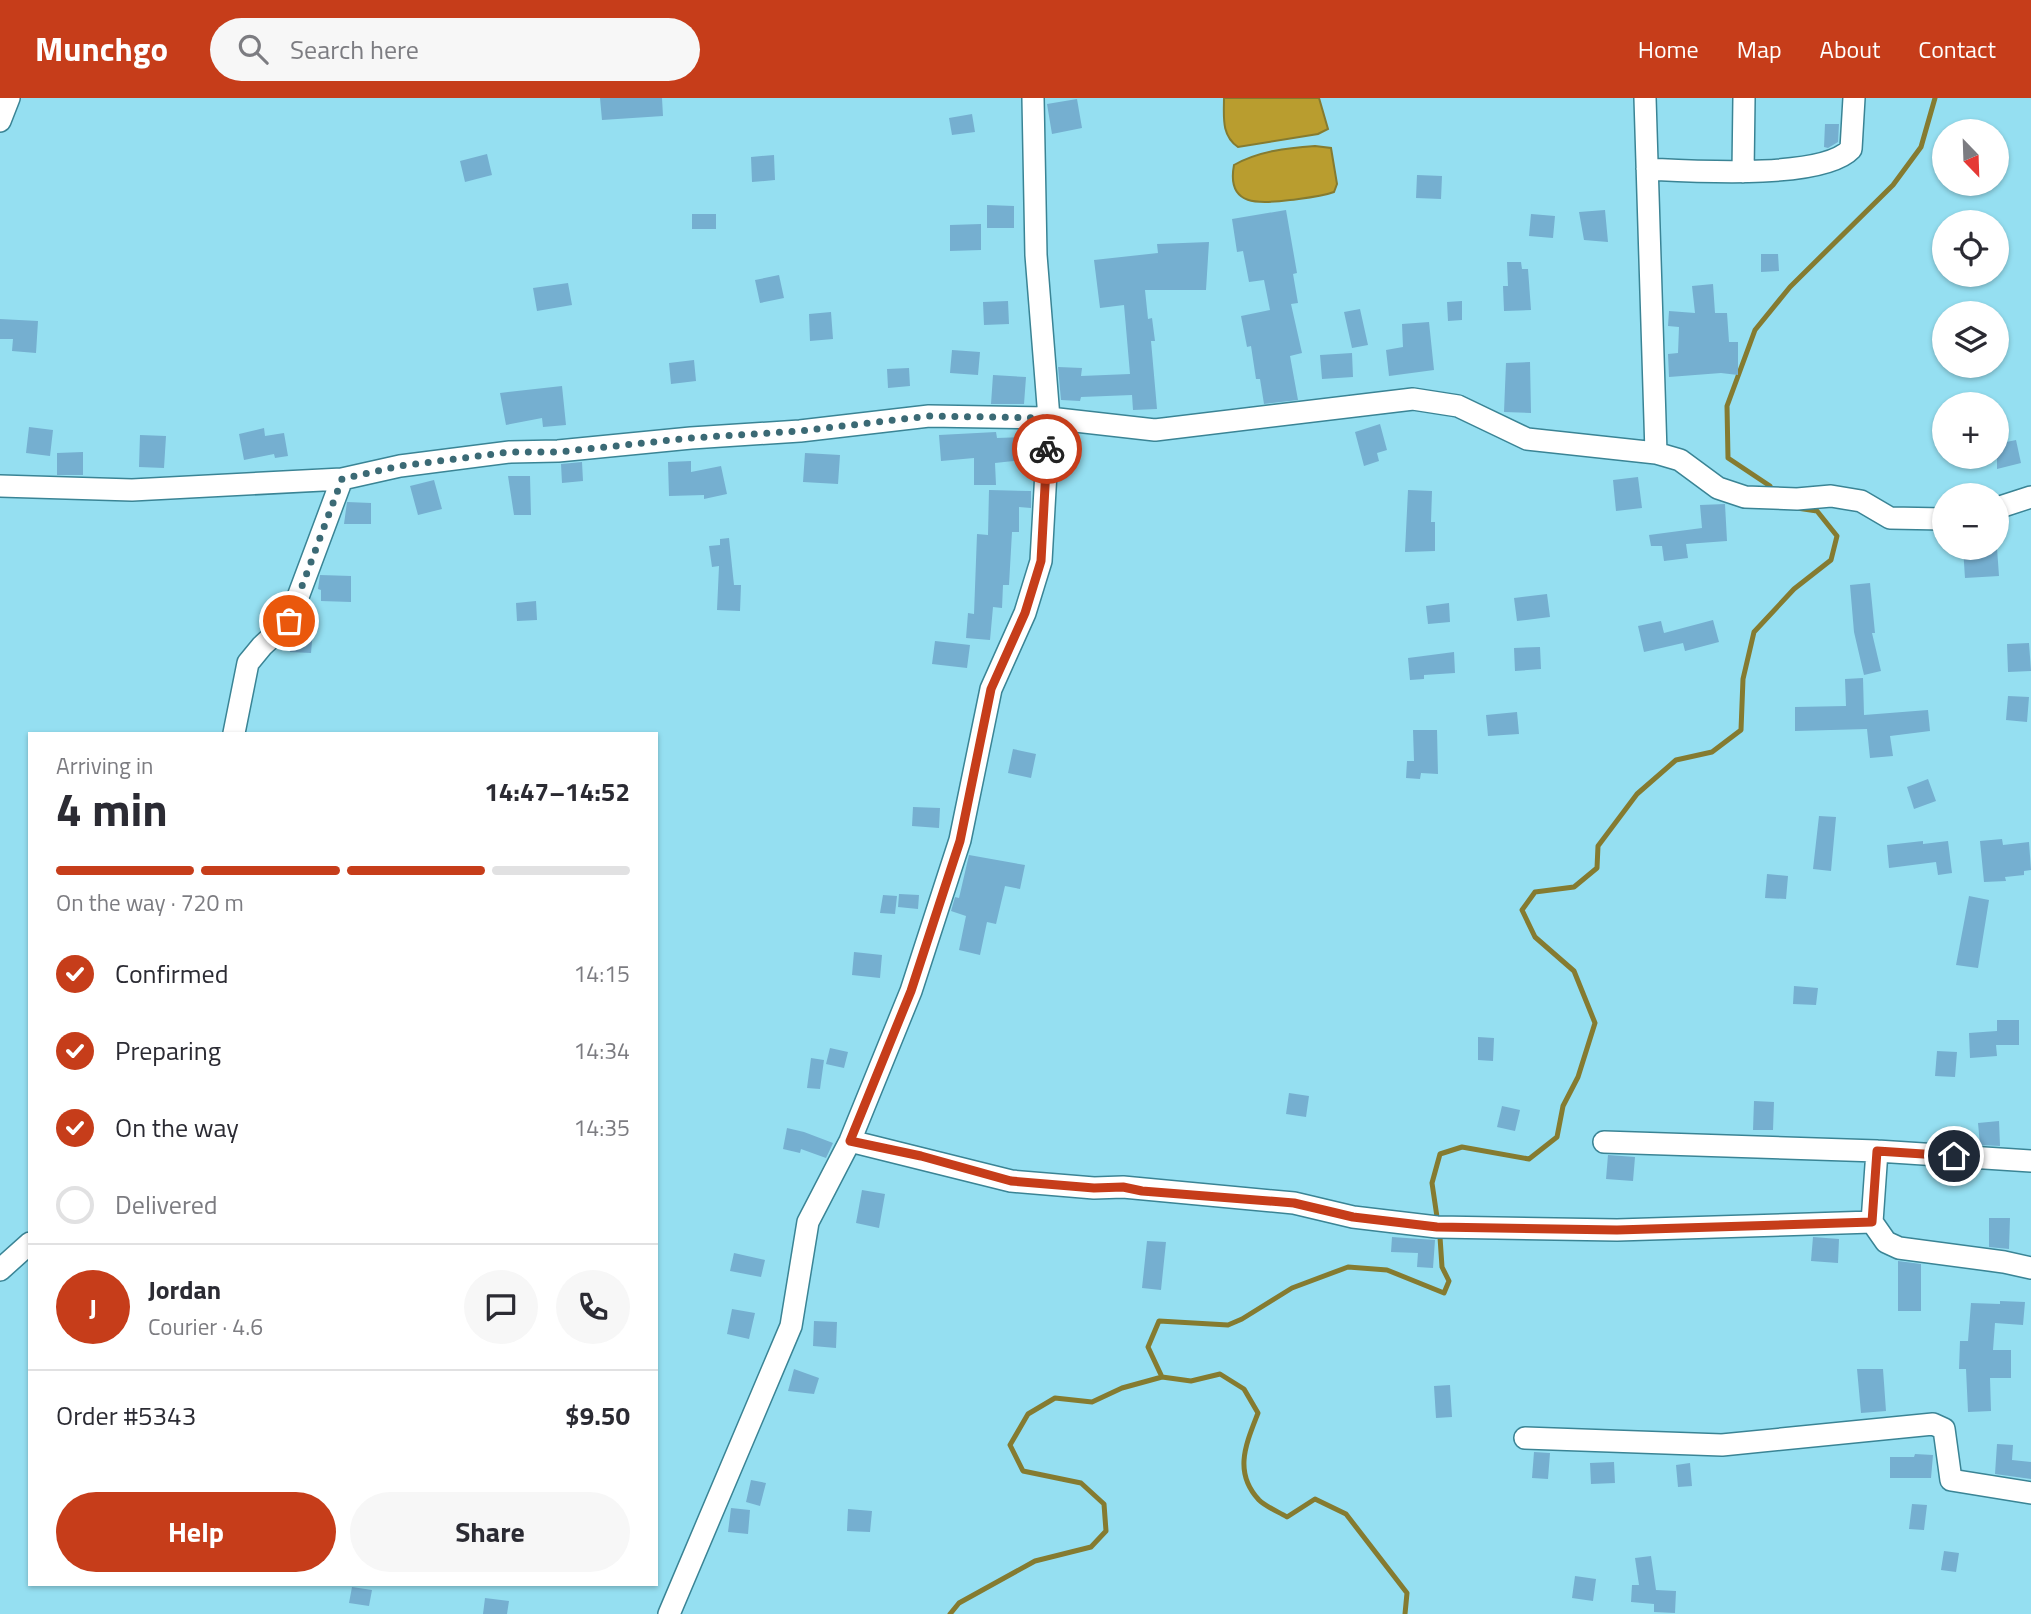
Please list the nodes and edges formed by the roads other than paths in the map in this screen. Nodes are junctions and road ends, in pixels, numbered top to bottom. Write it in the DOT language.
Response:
graph roads {
  1 [pos="9,98"];
  2 [pos="1033,98"];
  3 [pos="1645,98"];
  4 [pos="1744,98"];
  5 [pos="1854,98"];
  6 [pos="0,121"];
  7 [pos="1647,169"];
  8 [pos="1743,172"];
  9 [pos="1049,418"];
  10 [pos="1656,453"];
  11 [pos="342,479"];
  12 [pos="0,486"];
  13 [pos="2031,497"];
  14 [pos="2009,504"];
  15 [pos="1932,519"];
  16 [pos="234,732"];
  17 [pos="850,1141"];
  18 [pos="1605,1142"];
  19 [pos="1877,1151"];
  20 [pos="2031,1161"];
  21 [pos="1872,1222"];
  22 [pos="28,1245"];
  23 [pos="2031,1268"];
  24 [pos="0,1269"];
  25 [pos="1525,1438"];
  26 [pos="2031,1493"];
  27 [pos="669,1614"];
  1 -- 6 [label="street"];
  2 -- 9 [label="street"];
  3 -- 7 [label="street"];
  4 -- 8 [label="street"];
  5 -- 8 [label="street"];
  7 -- 8 [label="street"];
  7 -- 10 [label="street"];
  9 -- 10 [label="street"];
  9 -- 11 [label="street"];
  9 -- 17 [label="street"];
  10 -- 15 [label="street"];
  11 -- 12 [label="street"];
  11 -- 16 [label="street"];
  13 -- 14 [label="street"];
  17 -- 21 [label="street"];
  17 -- 27 [label="street"];
  18 -- 19 [label="street"];
  19 -- 20 [label="street"];
  19 -- 21 [label="street"];
  21 -- 23 [label="street"];
  22 -- 24 [label="street"];
  25 -- 26 [label="street"];
}
